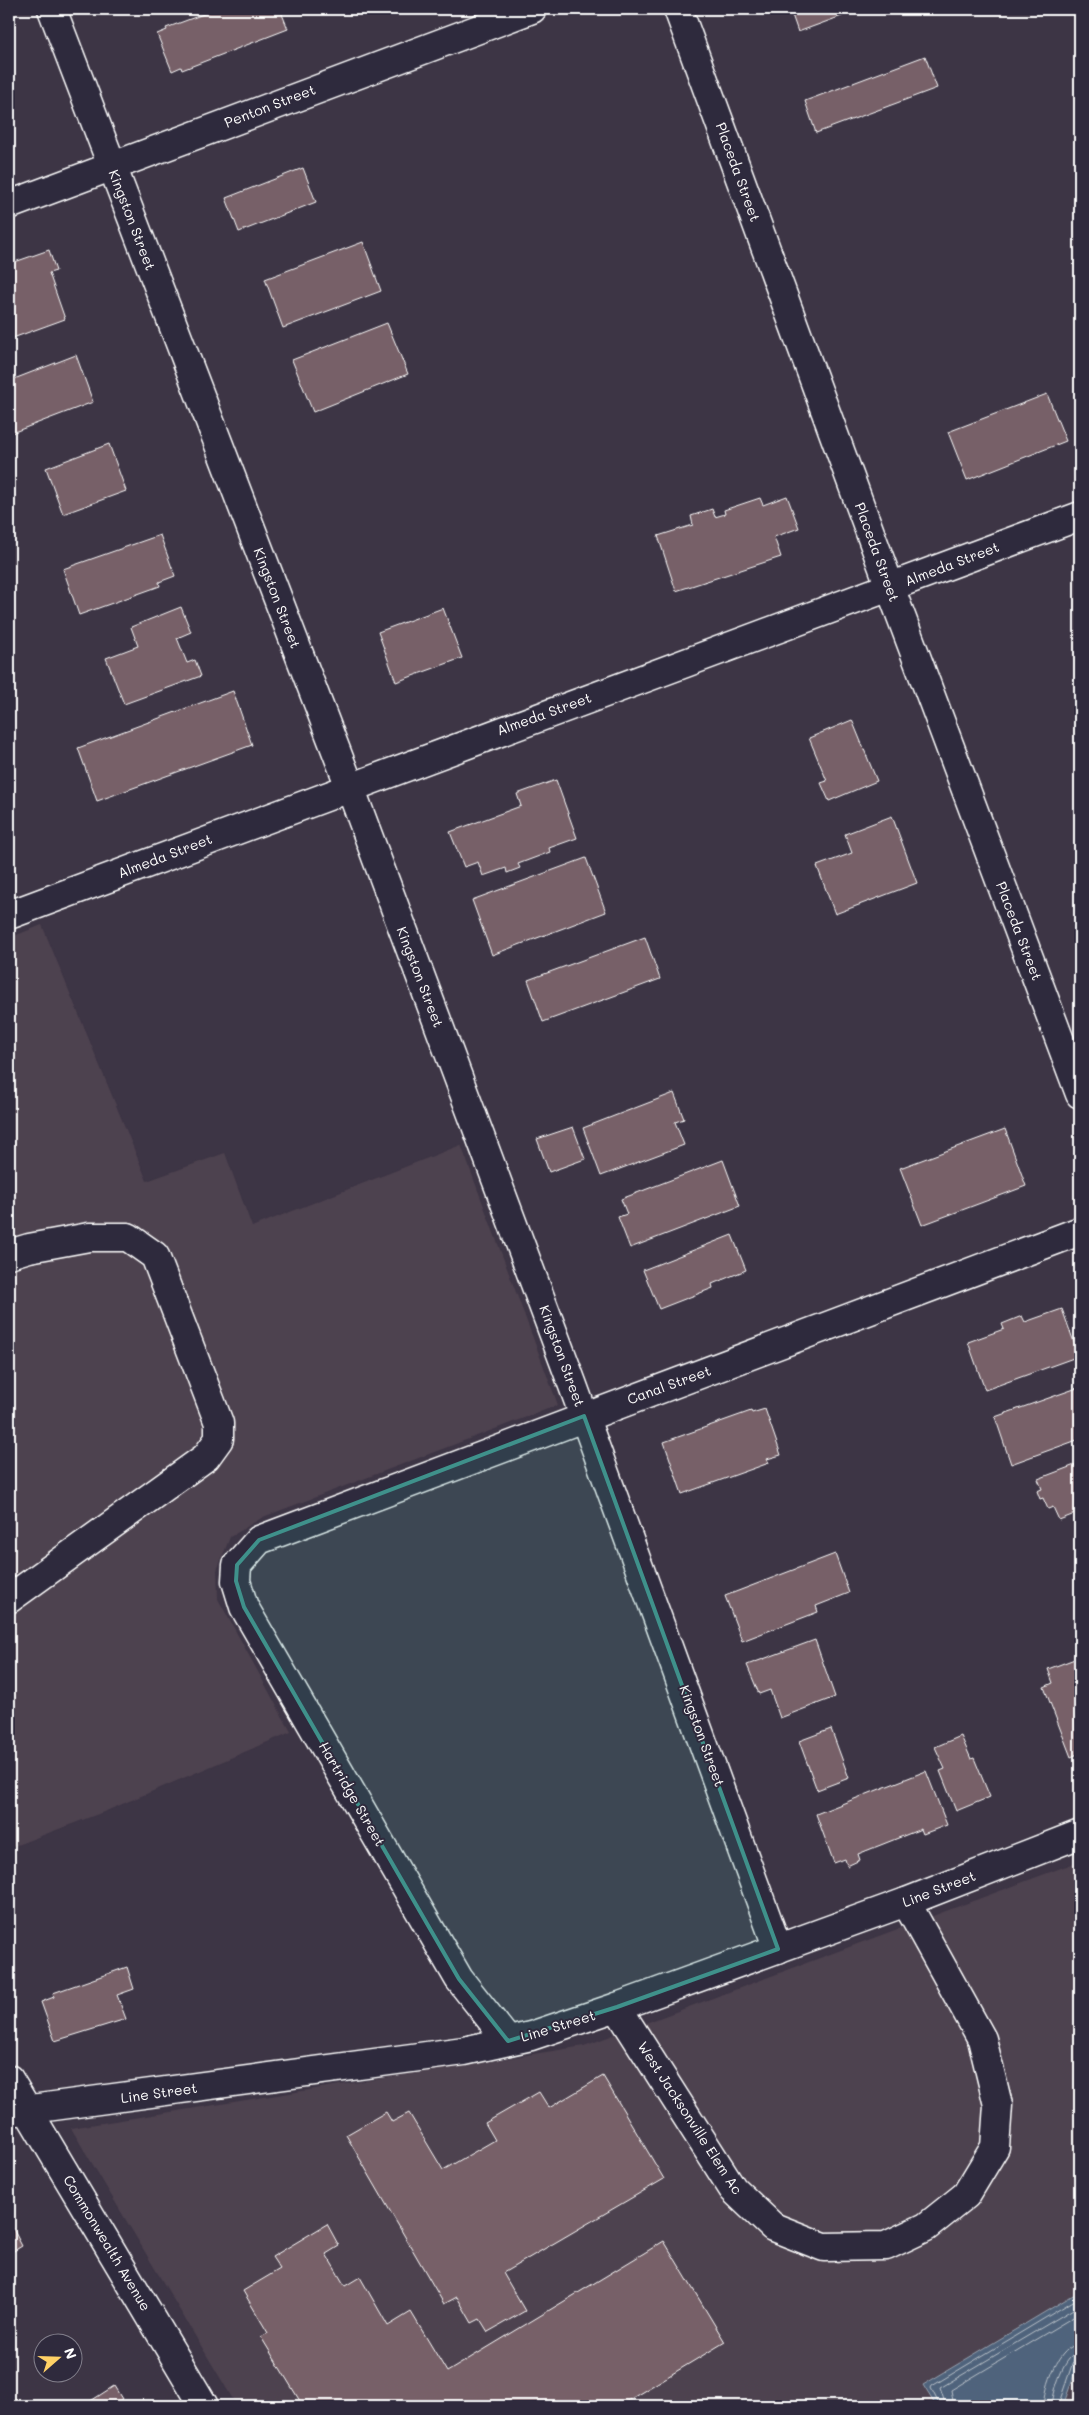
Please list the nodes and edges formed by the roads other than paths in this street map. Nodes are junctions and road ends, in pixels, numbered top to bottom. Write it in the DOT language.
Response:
graph roads {
  1 [pos="52,9"];
  2 [pos="532,9"];
  3 [pos="678,9"];
  4 [pos="112,166"];
  5 [pos="9,205"];
  6 [pos="1080,516"];
  7 [pos="890,587"];
  8 [pos="350,787"];
  9 [pos="9,915"];
  10 [pos="1080,1094"];
  11 [pos="1080,1231"];
  12 [pos="9,1254"];
  13 [pos="584,1416"];
  14 [pos="259,1540"];
  15 [pos="9,1599"];
  16 [pos="1080,1834"];
  17 [pos="906,1902"];
  18 [pos="778,1949"];
  19 [pos="618,2007"];
  20 [pos="508,2041"];
  21 [pos="9,2079"];
  22 [pos="18,2111"];
  23 [pos="204,2406"];
  1 -- 4 [label="street, Kingston Street"];
  2 -- 4 [label="street, Penton Street"];
  3 -- 7 [label="street, Placeda Street"];
  4 -- 5 [label="street, Penton Street"];
  4 -- 8 [label="street, Kingston Street"];
  6 -- 7 [label="street, Almeda Street"];
  7 -- 8 [label="street, Almeda Street"];
  7 -- 10 [label="street, Placeda Street"];
  8 -- 9 [label="street, Almeda Street"];
  8 -- 13 [label="street, Kingston Street"];
  11 -- 13 [label="street, Canal Street"];
  12 -- 15 [label="street"];
  13 -- 14 [label="street, Canal Street"];
  13 -- 18 [label="street, Kingston Street"];
  14 -- 20 [label="street, Hartridge Street"];
  16 -- 17 [label="street, Line Street"];
  17 -- 18 [label="street, Line Street"];
  17 -- 19 [label="street, West Jacksonville Elem Ac"];
  18 -- 19 [label="street, Line Street"];
  19 -- 20 [label="street, Line Street"];
  20 -- 22 [label="street, Line Street"];
  21 -- 22 [label="street, Commonwealth Avenue"];
  22 -- 23 [label="street, Commonwealth Avenue"];
}
